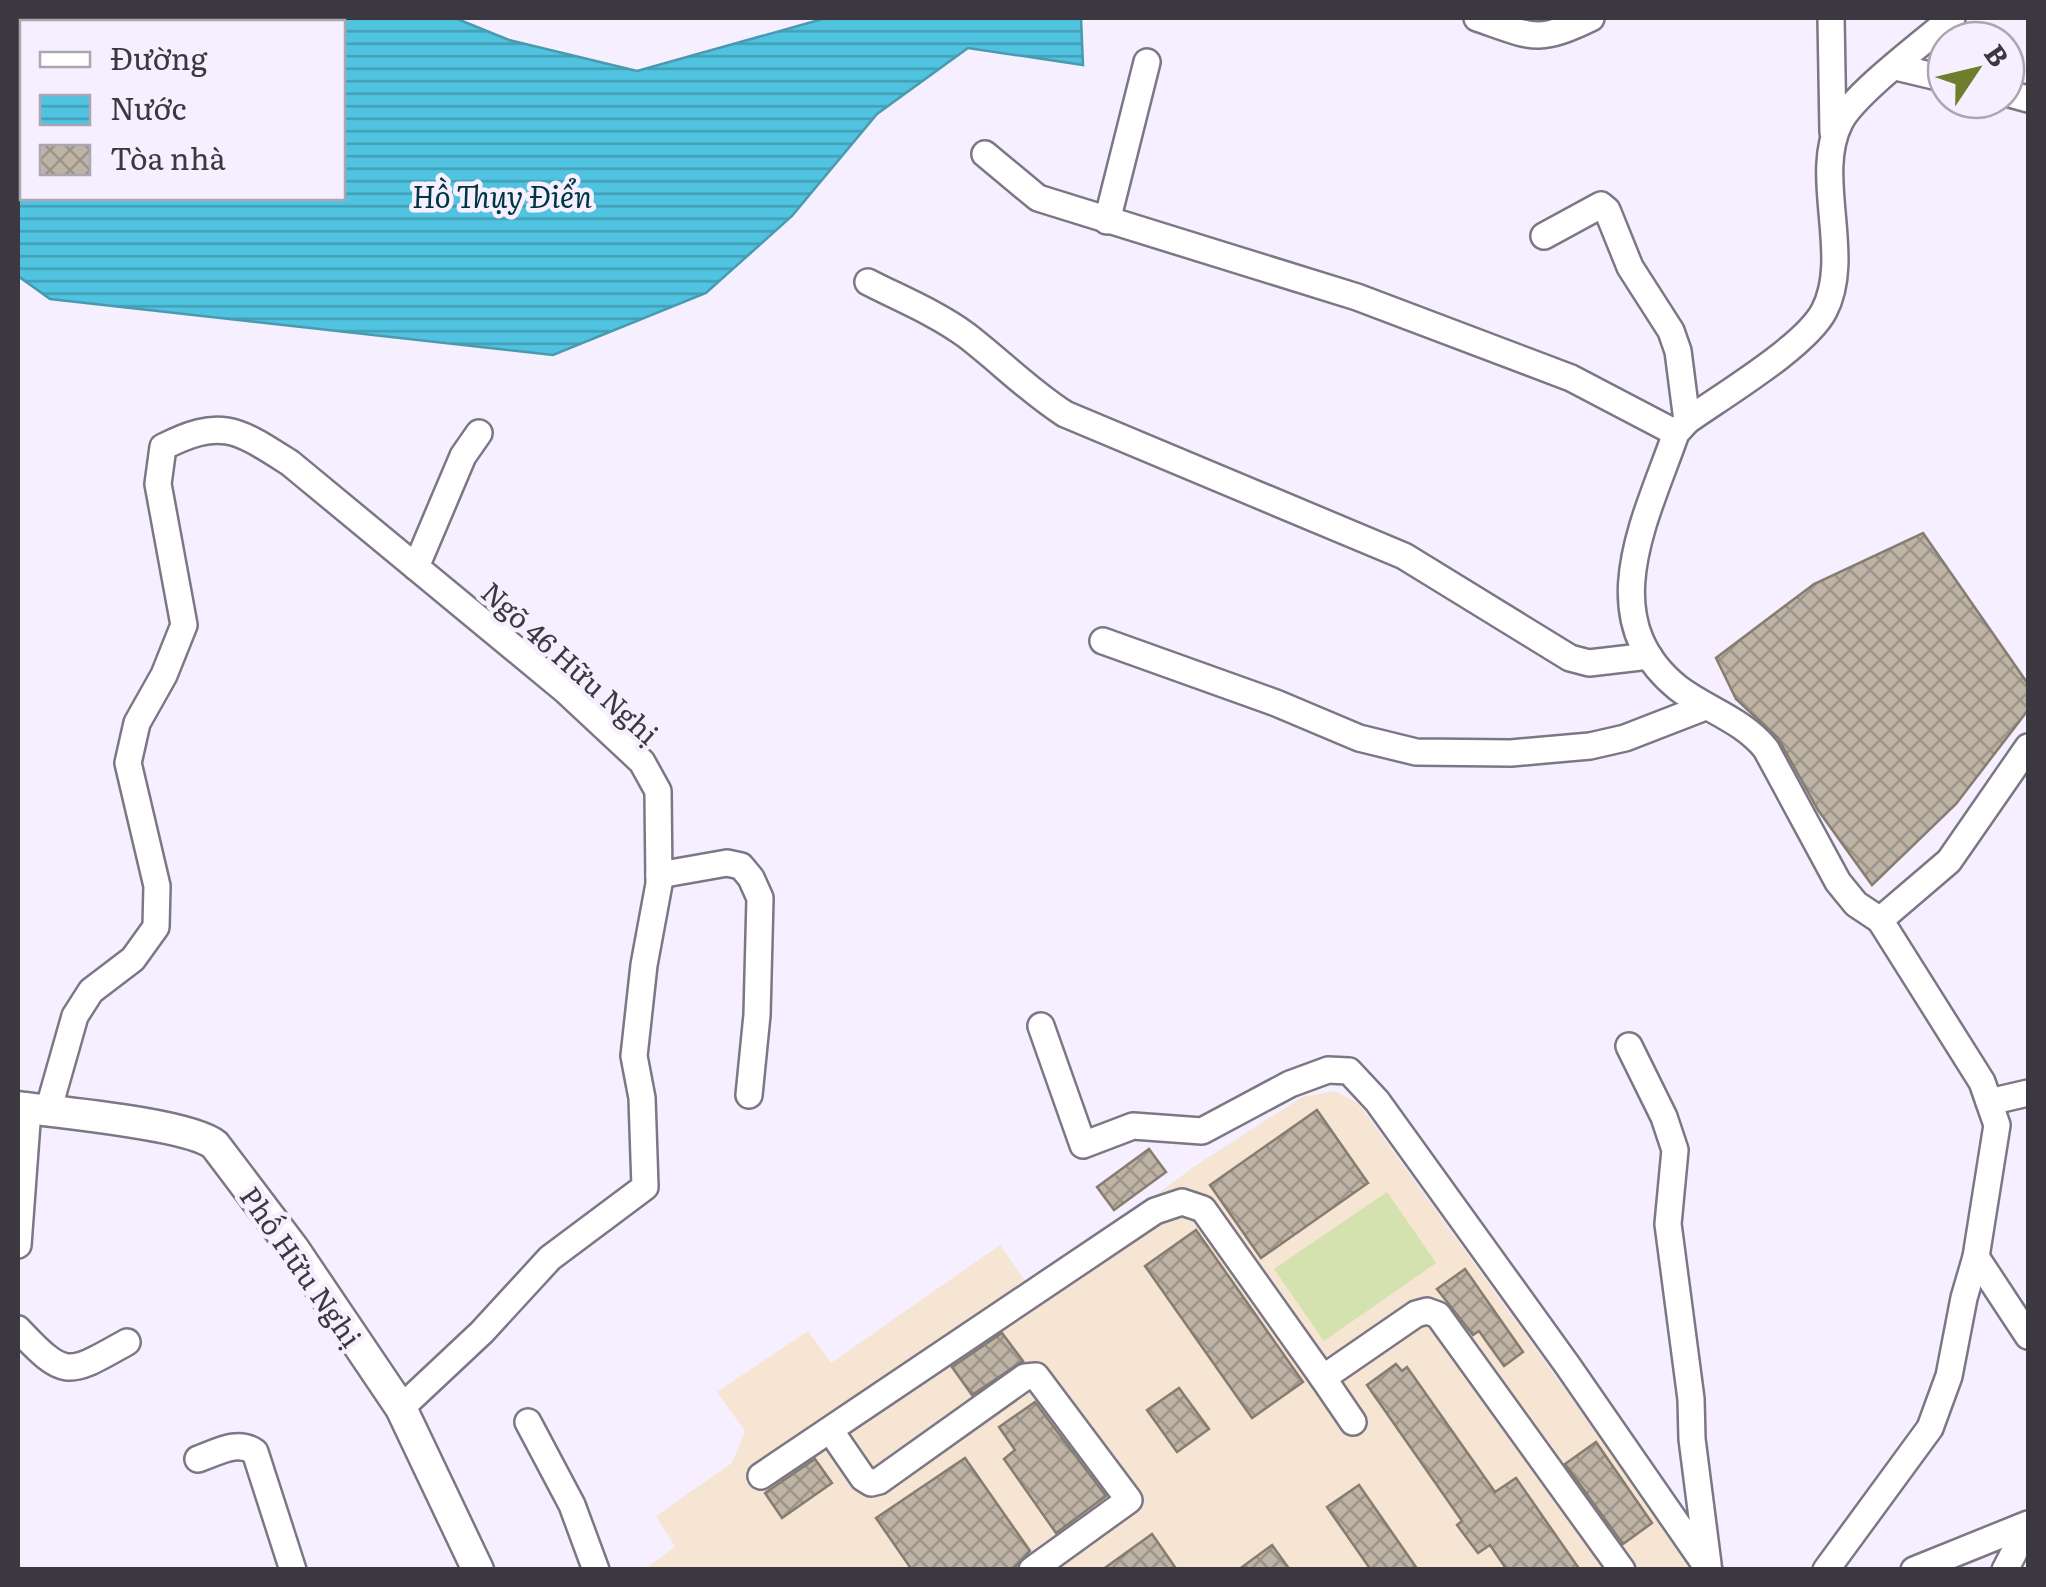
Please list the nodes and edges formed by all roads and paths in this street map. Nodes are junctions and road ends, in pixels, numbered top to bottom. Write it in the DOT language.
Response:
graph roads {
  1 [pos="1477,18"];
  2 [pos="1591,18"];
  3 [pos="1831,18"];
  4 [pos="1952,18"];
  5 [pos="1147,62"];
  6 [pos="1896,67"];
  7 [pos="1926,74"];
  8 [pos="1834,137"];
  9 [pos="986,154"];
  10 [pos="1107,221"];
  11 [pos="1544,236"];
  12 [pos="868,282"];
  13 [pos="1682,427"];
  14 [pos="479,433"];
  15 [pos="416,567"];
  16 [pos="1103,642"];
  17 [pos="1649,656"];
  18 [pos="1704,707"];
  19 [pos="2028,747"];
  20 [pos="659,876"];
  21 [pos="1880,920"];
  22 [pos="1041,1026"];
  23 [pos="1629,1046"];
  24 [pos="2028,1093"];
  25 [pos="750,1095"];
  26 [pos="1989,1102"];
  27 [pos="31,1109"];
  28 [pos="18,1245"];
  29 [pos="1976,1257"];
  30 [pos="18,1329"];
  31 [pos="2028,1336"];
  32 [pos="128,1342"];
  33 [pos="1323,1378"];
  34 [pos="401,1408"];
  35 [pos="528,1422"];
  36 [pos="1353,1422"];
  37 [pos="830,1430"];
  38 [pos="198,1459"];
  39 [pos="761,1476"];
  40 [pos="2028,1524"];
  41 [pos="1709,1569"];
  42 [pos="292,1570"];
  43 [pos="478,1570"];
  44 [pos="596,1570"];
  45 [pos="1032,1570"];
  46 [pos="1622,1570"];
  47 [pos="1826,1570"];
  48 [pos="1914,1570"];
  49 [pos="2005,1570"];
  1 -- 2 [label="street"];
  3 -- 8 [label="street"];
  4 -- 6 [label="street"];
  5 -- 10 [label="street"];
  6 -- 7 [label="street"];
  6 -- 8 [label="street"];
  8 -- 13 [label="street"];
  9 -- 10 [label="street"];
  10 -- 13 [label="street"];
  11 -- 13 [label="street"];
  12 -- 17 [label="street"];
  13 -- 17 [label="street"];
  14 -- 15 [label="street"];
  15 -- 20 [label="street, Ngõ 46 Hữu Nghị"];
  15 -- 27 [label="street, Ngõ 46 Hữu Nghị"];
  16 -- 18 [label="street"];
  17 -- 18 [label="street"];
  18 -- 21 [label="street"];
  19 -- 21 [label="street"];
  20 -- 25 [label="street"];
  20 -- 34 [label="street, Ngõ 46 Hữu Nghị"];
  21 -- 26 [label="street"];
  22 -- 41 [label="street"];
  23 -- 41 [label="street"];
  24 -- 26 [label="street"];
  26 -- 29 [label="street"];
  27 -- 28 [label="street"];
  27 -- 34 [label="main road, Phố Hữu Nghị"];
  29 -- 31 [label="street"];
  29 -- 47 [label="street"];
  30 -- 32 [label="street"];
  33 -- 36 [label="street"];
  33 -- 37 [label="street"];
  33 -- 46 [label="street"];
  34 -- 43 [label="main road, Phố Hữu Nghị"];
  35 -- 44 [label="street"];
  37 -- 39 [label="street"];
  37 -- 45 [label="street"];
  38 -- 42 [label="street"];
  40 -- 48 [label="street"];
  40 -- 49 [label="street"];
}
